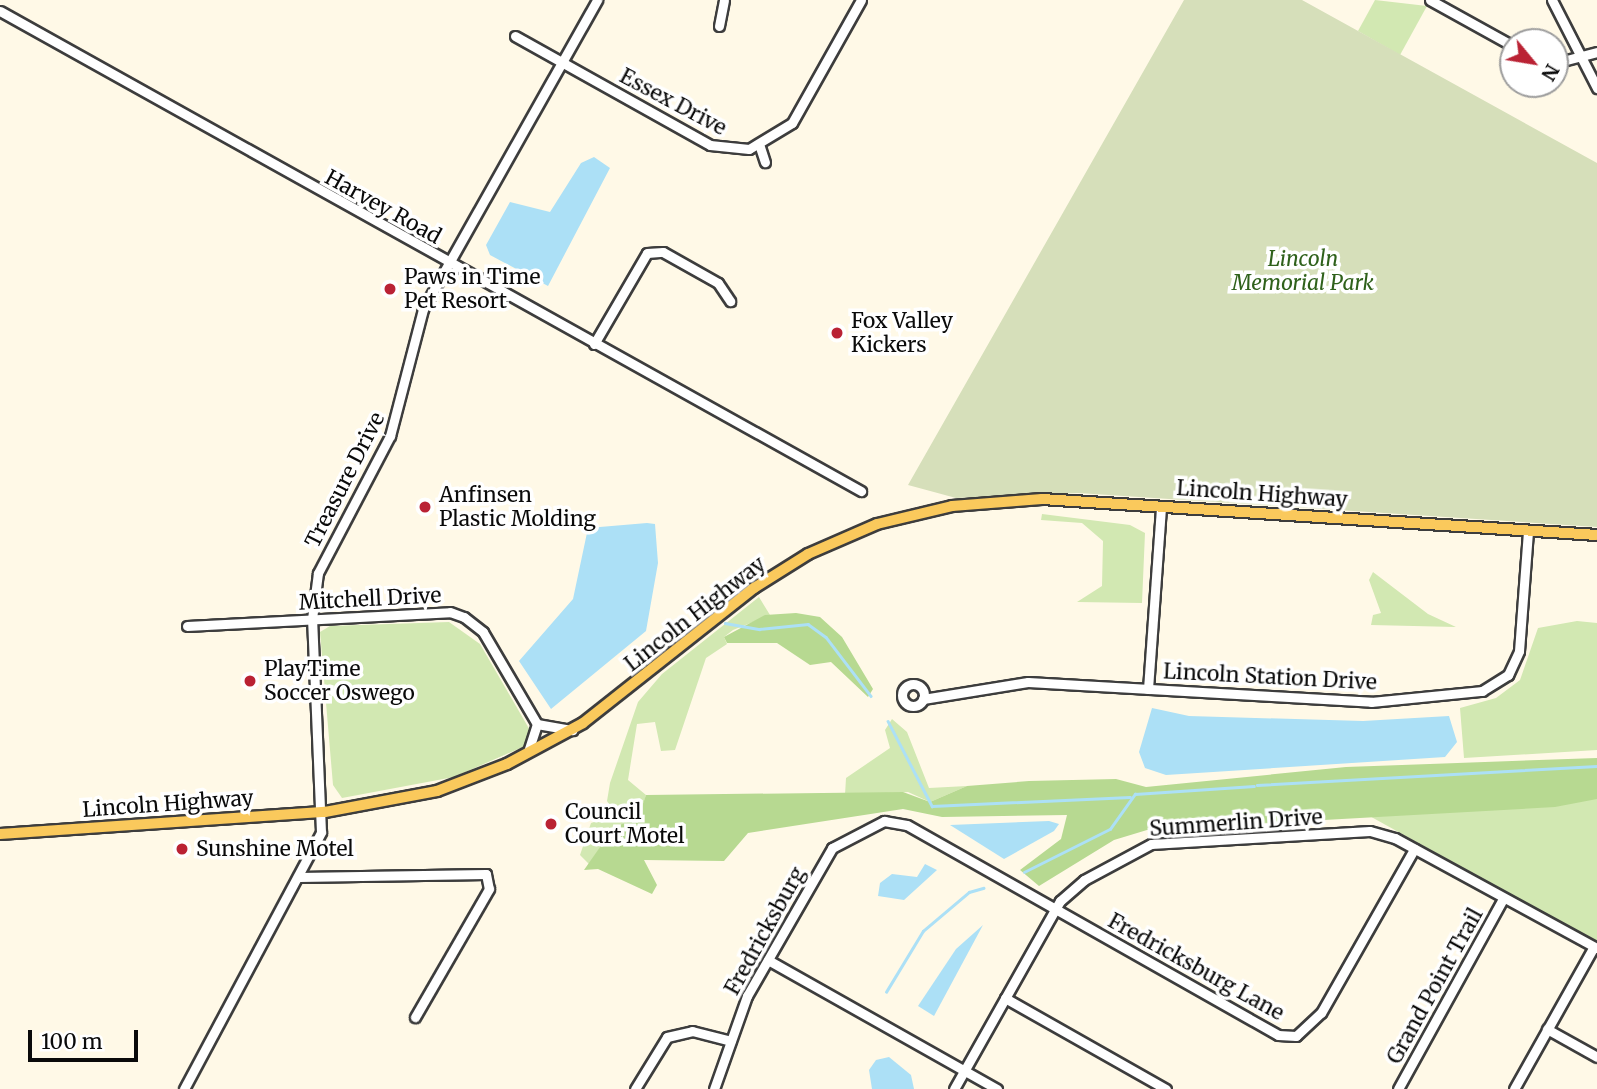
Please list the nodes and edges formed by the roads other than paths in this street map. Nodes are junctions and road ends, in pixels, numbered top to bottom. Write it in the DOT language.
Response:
graph roads {
  1 [pos="597,0"];
  2 [pos="724,0"];
  3 [pos="861,0"];
  4 [pos="1430,0"];
  5 [pos="1552,0"];
  6 [pos="0,11"];
  7 [pos="719,26"];
  8 [pos="515,36"];
  9 [pos="1499,38"];
  10 [pos="1597,52"];
  11 [pos="1581,61"];
  12 [pos="562,62"];
  13 [pos="1569,62"];
  14 [pos="1597,88"];
  15 [pos="760,147"];
  16 [pos="765,162"];
  17 [pos="450,264"];
  18 [pos="730,301"];
  19 [pos="594,344"];
  20 [pos="861,491"];
  21 [pos="1161,506"];
  22 [pos="1528,531"];
  23 [pos="1597,535"];
  24 [pos="312,619"];
  25 [pos="187,626"];
  26 [pos="1148,689"];
  27 [pos="923,699"];
  28 [pos="537,724"];
  29 [pos="572,730"];
  30 [pos="526,755"];
  31 [pos="325,812"];
  32 [pos="884,821"];
  33 [pos="0,834"];
  34 [pos="1414,849"];
  35 [pos="299,877"];
  36 [pos="1503,899"];
  37 [pos="1055,908"];
  38 [pos="1595,948"];
  39 [pos="768,960"];
  40 [pos="1005,998"];
  41 [pos="415,1017"];
  42 [pos="1547,1029"];
  43 [pos="731,1041"];
  44 [pos="1597,1057"];
  45 [pos="964,1070"];
  46 [pos="184,1089"];
  47 [pos="635,1089"];
  48 [pos="714,1089"];
  49 [pos="954,1089"];
  50 [pos="997,1089"];
  51 [pos="1166,1089"];
  52 [pos="1398,1089"];
  53 [pos="1514,1089"];
  1 -- 12 [label="street, Treasure Drive"];
  2 -- 7 [label="street"];
  3 -- 15 [label="street"];
  4 -- 9 [label="street"];
  5 -- 11 [label="street"];
  6 -- 17 [label="street, Harvey Road"];
  8 -- 12 [label="street, Essex Drive"];
  10 -- 11 [label="street"];
  11 -- 13 [label="street"];
  11 -- 14 [label="street"];
  12 -- 15 [label="street, Essex Drive"];
  12 -- 17 [label="street, Treasure Drive"];
  15 -- 16 [label="street"];
  17 -- 19 [label="street, Harvey Road"];
  17 -- 24 [label="street, Treasure Drive"];
  18 -- 19 [label="street"];
  19 -- 20 [label="street, Harvey Road"];
  21 -- 22 [label="main road, Lincoln Highway"];
  21 -- 26 [label="street"];
  21 -- 29 [label="main road, Lincoln Highway"];
  22 -- 23 [label="main road, Lincoln Highway"];
  22 -- 26 [label="street, Lincoln Station Drive"];
  24 -- 25 [label="street, Mitchell Drive"];
  24 -- 28 [label="street, Mitchell Drive"];
  24 -- 31 [label="street, Treasure Drive"];
  26 -- 27 [label="street, Lincoln Station Drive"];
  28 -- 29 [label="street"];
  28 -- 30 [label="street"];
  29 -- 30 [label="main road, Lincoln Highway"];
  30 -- 31 [label="main road, Lincoln Highway"];
  31 -- 33 [label="main road, Lincoln Highway"];
  31 -- 35 [label="street"];
  32 -- 37 [label="street, Fredricksburg Lane"];
  32 -- 39 [label="street, Fredricksburg"];
  34 -- 36 [label="street, Summerlin Drive"];
  34 -- 37 [label="street, Summerlin Drive"];
  34 -- 37 [label="street, Fredricksburg Lane"];
  35 -- 41 [label="street"];
  35 -- 46 [label="street"];
  36 -- 38 [label="street, Summerlin Drive"];
  36 -- 52 [label="street, Grand Point Trail"];
  37 -- 40 [label="street, Summerlin Drive"];
  38 -- 42 [label="street"];
  39 -- 43 [label="street, Fredricksburg"];
  39 -- 45 [label="street"];
  40 -- 45 [label="street, Summerlin Drive"];
  40 -- 51 [label="street"];
  42 -- 44 [label="street"];
  42 -- 53 [label="street"];
  43 -- 47 [label="street"];
  43 -- 48 [label="street, Fredricksburg"];
  45 -- 49 [label="street, Summerlin Drive"];
  45 -- 50 [label="street"];
}
